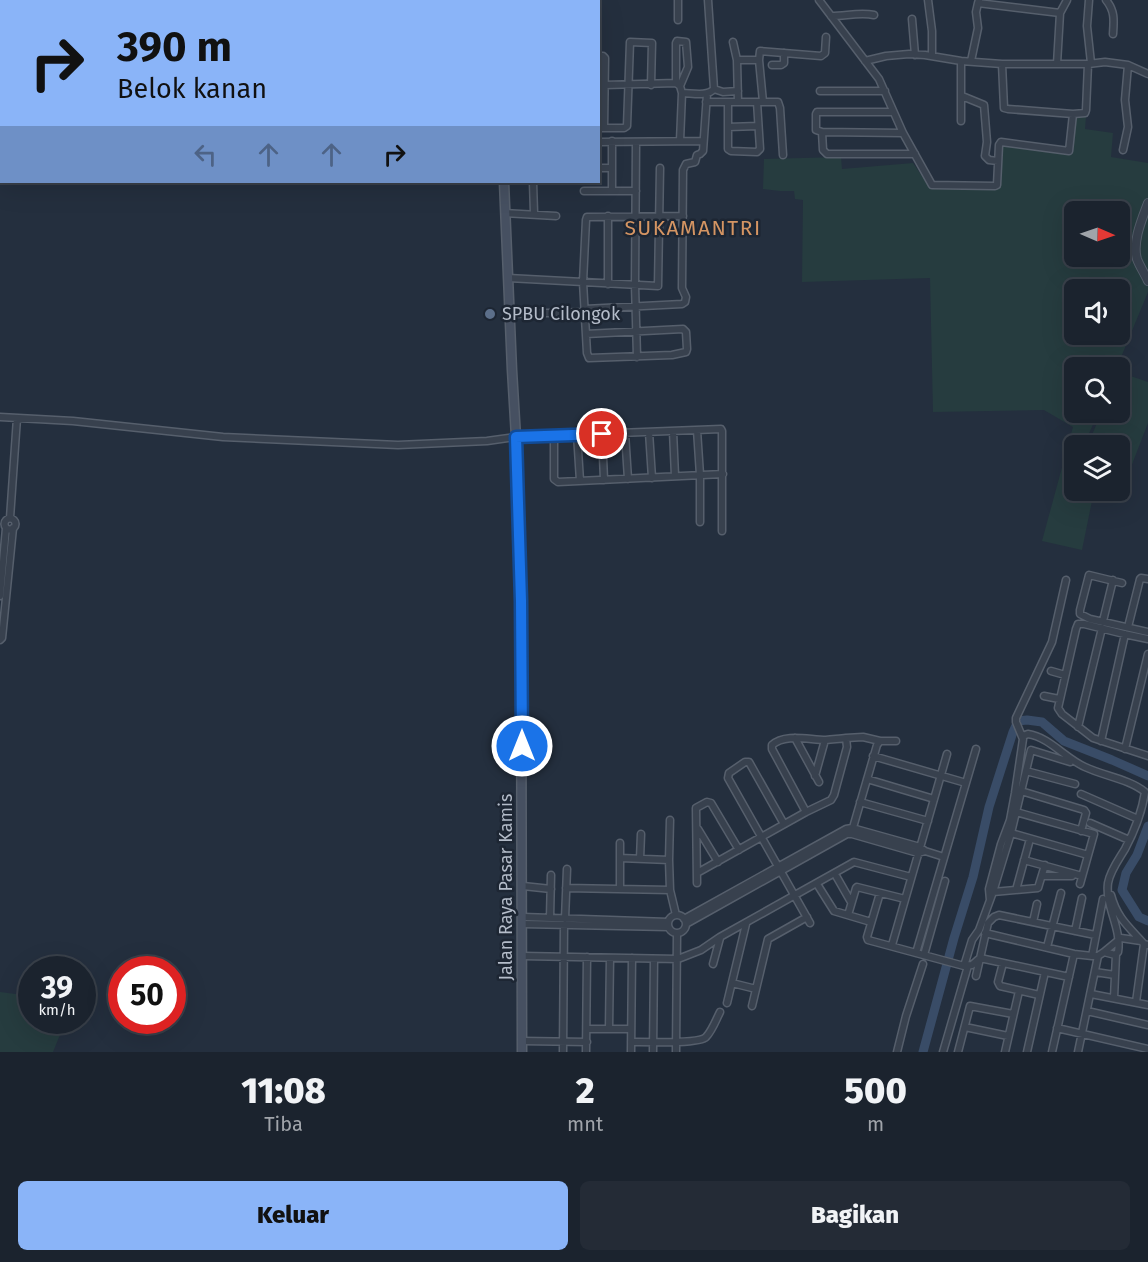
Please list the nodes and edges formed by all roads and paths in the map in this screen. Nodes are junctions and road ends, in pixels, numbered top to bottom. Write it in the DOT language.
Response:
graph roads {
  1 [pos="12,0"];
  2 [pos="38,0"];
  3 [pos="678,0"];
  4 [pos="708,0"];
  5 [pos="819,0"];
  6 [pos="928,0"];
  7 [pos="1067,0"];
  8 [pos="1089,0"];
  9 [pos="1106,0"];
  10 [pos="979,1"];
  11 [pos="1010,3"];
  12 [pos="1060,13"];
  13 [pos="874,15"];
  14 [pos="831,16"];
  15 [pos="912,19"];
  16 [pos="678,20"];
  17 [pos="1113,34"];
  18 [pos="826,37"];
  19 [pos="733,42"];
  20 [pos="784,53"];
  21 [pos="915,55"];
  22 [pos="600,56"];
  23 [pos="932,56"];
  24 [pos="737,60"];
  25 [pos="759,60"];
  26 [pos="865,61"];
  27 [pos="961,61"];
  28 [pos="971,61"];
  29 [pos="1002,64"];
  30 [pos="1058,64"];
  31 [pos="1089,64"];
  32 [pos="772,65"];
  33 [pos="1128,65"];
  34 [pos="1148,74"];
  35 [pos="605,85"];
  36 [pos="628,85"];
  37 [pos="651,85"];
  38 [pos="680,87"];
  39 [pos="714,89"];
  40 [pos="738,91"];
  41 [pos="820,91"];
  42 [pos="885,92"];
  43 [pos="707,94"];
  44 [pos="962,96"];
  45 [pos="706,102"];
  46 [pos="729,102"];
  47 [pos="738,102"];
  48 [pos="760,102"];
  49 [pos="893,112"];
  50 [pos="1073,114"];
  51 [pos="961,121"];
  52 [pos="758,126"];
  53 [pos="729,127"];
  54 [pos="601,128"];
  55 [pos="822,132"];
  56 [pos="903,132"];
  57 [pos="612,141"];
  58 [pos="680,141"];
  59 [pos="703,141"];
  60 [pos="600,142"];
  61 [pos="636,143"];
  62 [pos="1123,150"];
  63 [pos="915,153"];
  64 [pos="783,155"];
  65 [pos="998,161"];
  66 [pos="600,168"];
  67 [pos="612,168"];
  68 [pos="660,168"];
  69 [pos="504,183"];
  70 [pos="533,183"];
  71 [pos="584,191"];
  72 [pos="612,191"];
  73 [pos="636,191"];
  74 [pos="1148,203"];
  75 [pos="505,213"];
  76 [pos="534,213"];
  77 [pos="659,215"];
  78 [pos="556,216"];
  79 [pos="608,216"];
  80 [pos="636,216"];
  81 [pos="683,216"];
  82 [pos="1147,277"];
  83 [pos="508,278"];
  84 [pos="583,282"];
  85 [pos="608,284"];
  86 [pos="635,285"];
  87 [pos="636,307"];
  88 [pos="585,311"];
  89 [pos="510,314"];
  90 [pos="636,331"];
  91 [pos="586,334"];
  92 [pos="637,357"];
  93 [pos="0,417"];
  94 [pos="17,418"];
  95 [pos="672,430"];
  96 [pos="697,430"];
  97 [pos="625,432"];
  98 [pos="649,432"];
  99 [pos="577,434"];
  100 [pos="602,434"];
  101 [pos="554,436"];
  102 [pos="516,437"];
  103 [pos="723,474"];
  104 [pos="700,475"];
  105 [pos="675,476"];
  106 [pos="652,478"];
  107 [pos="628,479"];
  108 [pos="604,480"];
  109 [pos="580,481"];
  110 [pos="700,522"];
  111 [pos="7,524"];
  112 [pos="722,531"];
  113 [pos="1148,579"];
  114 [pos="1066,580"];
  115 [pos="1113,580"];
  116 [pos="1122,583"];
  117 [pos="0,596"];
  118 [pos="1102,625"];
  119 [pos="1128,627"];
  120 [pos="1148,632"];
  121 [pos="1125,634"];
  122 [pos="1148,639"];
  123 [pos="0,640"];
  124 [pos="1148,654"];
  125 [pos="1051,671"];
  126 [pos="1065,675"];
  127 [pos="1044,696"];
  128 [pos="1059,699"];
  129 [pos="1078,727"];
  130 [pos="1021,734"];
  131 [pos="795,738"];
  132 [pos="846,738"];
  133 [pos="825,740"];
  134 [pos="880,741"];
  135 [pos="896,741"];
  136 [pos="1101,741"];
  137 [pos="976,749"];
  138 [pos="1125,749"];
  139 [pos="947,754"];
  140 [pos="873,756"];
  141 [pos="1148,756"];
  142 [pos="1070,762"];
  143 [pos="1026,771"];
  144 [pos="941,776"];
  145 [pos="867,779"];
  146 [pos="966,783"];
  147 [pos="1075,784"];
  148 [pos="1021,791"];
  149 [pos="1081,794"];
  150 [pos="934,799"];
  151 [pos="860,802"];
  152 [pos="806,812"];
  153 [pos="1016,812"];
  154 [pos="1138,819"];
  155 [pos="670,820"];
  156 [pos="928,821"];
  157 [pos="1090,823"];
  158 [pos="784,824"];
  159 [pos="697,826"];
  160 [pos="852,831"];
  161 [pos="1081,831"];
  162 [pos="1011,833"];
  163 [pos="641,834"];
  164 [pos="761,838"];
  165 [pos="1030,839"];
  166 [pos="1130,840"];
  167 [pos="620,843"];
  168 [pos="739,850"];
  169 [pos="921,850"];
  170 [pos="1088,855"];
  171 [pos="944,857"];
  172 [pos="620,858"];
  173 [pos="640,859"];
  174 [pos="669,860"];
  175 [pos="1024,860"];
  176 [pos="717,862"];
  177 [pos="1045,865"];
  178 [pos="779,868"];
  179 [pos="567,869"];
  180 [pos="697,873"];
  181 [pos="835,874"];
  182 [pos="551,875"];
  183 [pos="1042,876"];
  184 [pos="1082,876"];
  185 [pos="911,877"];
  186 [pos="945,881"];
  187 [pos="697,883"];
  188 [pos="1108,883"];
  189 [pos="817,884"];
  190 [pos="1080,884"];
  191 [pos="523,886"];
  192 [pos="566,888"];
  193 [pos="551,889"];
  194 [pos="620,889"];
  195 [pos="670,890"];
  196 [pos="1016,890"];
  197 [pos="993,892"];
  198 [pos="1061,892"];
  199 [pos="880,893"];
  200 [pos="795,895"];
  201 [pos="1082,898"];
  202 [pos="905,899"];
  203 [pos="1103,899"];
  204 [pos="990,900"];
  205 [pos="852,903"];
  206 [pos="1037,904"];
  207 [pos="676,915"];
  208 [pos="848,915"];
  209 [pos="807,917"];
  210 [pos="523,921"];
  211 [pos="553,921"];
  212 [pos="685,921"];
  213 [pos="565,922"];
  214 [pos="871,922"];
  215 [pos="1033,922"];
  216 [pos="746,924"];
  217 [pos="810,924"];
  218 [pos="668,925"];
  219 [pos="1053,926"];
  220 [pos="1075,931"];
  221 [pos="677,933"];
  222 [pos="985,933"];
  223 [pos="1095,935"];
  224 [pos="720,937"];
  225 [pos="1118,940"];
  226 [pos="1145,943"];
  227 [pos="892,945"];
  228 [pos="1047,947"];
  229 [pos="916,953"];
  230 [pos="1074,954"];
  231 [pos="1098,954"];
  232 [pos="1116,954"];
  233 [pos="523,956"];
  234 [pos="564,956"];
  235 [pos="924,956"];
  236 [pos="587,957"];
  237 [pos="610,958"];
  238 [pos="632,958"];
  239 [pos="654,958"];
  240 [pos="980,958"];
  241 [pos="678,959"];
  242 [pos="1003,963"];
  243 [pos="713,964"];
  244 [pos="923,964"];
  245 [pos="966,966"];
  246 [pos="1045,972"];
  247 [pos="1095,972"];
  248 [pos="1115,975"];
  249 [pos="976,976"];
  250 [pos="1069,977"];
  251 [pos="732,983"];
  252 [pos="756,989"];
  253 [pos="1019,991"];
  254 [pos="1090,994"];
  255 [pos="1039,995"];
  256 [pos="1114,998"];
  257 [pos="1136,1002"];
  258 [pos="727,1004"];
  259 [pos="1148,1005"];
  260 [pos="752,1006"];
  261 [pos="1086,1011"];
  262 [pos="720,1012"];
  263 [pos="1013,1014"];
  264 [pos="1148,1025"];
  265 [pos="965,1027"];
  266 [pos="1057,1028"];
  267 [pos="587,1029"];
  268 [pos="609,1029"];
  269 [pos="631,1029"];
  270 [pos="1082,1034"];
  271 [pos="1008,1036"];
  272 [pos="522,1041"];
  273 [pos="563,1041"];
  274 [pos="587,1042"];
  275 [pos="631,1042"];
  276 [pos="653,1042"];
  277 [pos="677,1042"];
  278 [pos="1148,1049"];
  279 [pos="522,1052"];
  280 [pos="562,1052"];
  281 [pos="586,1052"];
  282 [pos="631,1052"];
  283 [pos="653,1052"];
  284 [pos="676,1052"];
  285 [pos="897,1052"];
  286 [pos="943,1052"];
  287 [pos="958,1052"];
  288 [pos="1005,1052"];
  289 [pos="1027,1052"];
  290 [pos="1052,1052"];
  291 [pos="1078,1052"];
  1 -- 2 [label="street"];
  3 -- 16 [label="street"];
  4 -- 39 [label="street"];
  5 -- 14 [label="street"];
  6 -- 23 [label="street"];
  7 -- 12 [label="street"];
  8 -- 31 [label="street"];
  9 -- 17 [label="street"];
  10 -- 11 [label="street"];
  10 -- 28 [label="street"];
  11 -- 12 [label="street"];
  12 -- 30 [label="street"];
  13 -- 14 [label="street"];
  14 -- 26 [label="street"];
  15 -- 21 [label="street"];
  18 -- 20 [label="street"];
  19 -- 24 [label="street"];
  20 -- 25 [label="street"];
  20 -- 32 [label="street"];
  21 -- 23 [label="street"];
  21 -- 26 [label="street"];
  22 -- 35 [label="street"];
  23 -- 27 [label="street"];
  24 -- 25 [label="street"];
  24 -- 40 [label="street"];
  25 -- 48 [label="street"];
  26 -- 42 [label="street"];
  27 -- 28 [label="street"];
  27 -- 44 [label="street"];
  28 -- 29 [label="street"];
  29 -- 30 [label="street"];
  29 -- 50 [label="street"];
  30 -- 31 [label="street"];
  31 -- 33 [label="street"];
  31 -- 50 [label="street"];
  33 -- 34 [label="street"];
  33 -- 62 [label="street"];
  35 -- 36 [label="street"];
  35 -- 54 [label="street"];
  36 -- 37 [label="street"];
  36 -- 37 [label="street"];
  36 -- 54 [label="street"];
  37 -- 38 [label="street"];
  38 -- 38 [label="street"];
  38 -- 43 [label="street"];
  38 -- 58 [label="street"];
  39 -- 40 [label="street"];
  39 -- 43 [label="street"];
  40 -- 47 [label="street"];
  41 -- 42 [label="street"];
  42 -- 49 [label="street"];
  43 -- 45 [label="street"];
  44 -- 51 [label="street"];
  44 -- 65 [label="street"];
  45 -- 46 [label="street"];
  45 -- 59 [label="street"];
  46 -- 47 [label="street"];
  46 -- 53 [label="street"];
  47 -- 48 [label="street"];
  48 -- 52 [label="street"];
  48 -- 64 [label="street"];
  49 -- 55 [label="street"];
  49 -- 56 [label="street"];
  50 -- 65 [label="street"];
  52 -- 53 [label="street"];
  52 -- 53 [label="street"];
  55 -- 56 [label="street"];
  55 -- 63 [label="street"];
  56 -- 63 [label="street"];
  57 -- 60 [label="street"];
  57 -- 61 [label="street"];
  57 -- 67 [label="street"];
  58 -- 59 [label="street"];
  58 -- 61 [label="street"];
  59 -- 81 [label="street"];
  61 -- 73 [label="street"];
  63 -- 65 [label="street"];
  66 -- 67 [label="street"];
  67 -- 72 [label="street"];
  68 -- 77 [label="street"];
  69 -- 75 [label="main road, Jalan Raya Pasar Kamis"];
  70 -- 76 [label="street"];
  71 -- 72 [label="street"];
  72 -- 73 [label="street"];
  73 -- 80 [label="street"];
  74 -- 82 [label="street"];
  75 -- 76 [label="street"];
  75 -- 83 [label="main road, Jalan Raya Pasar Kamis"];
  76 -- 78 [label="street"];
  77 -- 80 [label="street"];
  77 -- 81 [label="street"];
  77 -- 86 [label="street"];
  79 -- 80 [label="street"];
  79 -- 84 [label="street"];
  79 -- 85 [label="street"];
  80 -- 86 [label="street"];
  81 -- 87 [label="street"];
  83 -- 84 [label="street"];
  83 -- 89 [label="main road, Jalan Raya Pasar Kamis"];
  84 -- 85 [label="street"];
  84 -- 88 [label="street"];
  85 -- 86 [label="street"];
  86 -- 87 [label="street"];
  87 -- 88 [label="street"];
  87 -- 90 [label="street"];
  88 -- 89 [label="street"];
  88 -- 91 [label="street"];
  89 -- 102 [label="main road, Jalan Raya Pasar Kamis"];
  90 -- 91 [label="street"];
  90 -- 92 [label="street"];
  90 -- 92 [label="street"];
  91 -- 92 [label="street"];
  93 -- 94 [label="street"];
  94 -- 102 [label="street"];
  94 -- 111 [label="street"];
  95 -- 96 [label="street"];
  95 -- 98 [label="street"];
  95 -- 105 [label="street"];
  96 -- 103 [label="street"];
  96 -- 104 [label="street"];
  97 -- 98 [label="street"];
  97 -- 100 [label="street"];
  97 -- 107 [label="street"];
  98 -- 106 [label="street"];
  99 -- 100 [label="street"];
  99 -- 101 [label="street"];
  99 -- 109 [label="street"];
  100 -- 108 [label="street"];
  101 -- 102 [label="street"];
  101 -- 109 [label="street"];
  102 -- 191 [label="main road, Jalan Raya Pasar Kamis"];
  103 -- 104 [label="street"];
  103 -- 112 [label="street"];
  104 -- 105 [label="street"];
  104 -- 110 [label="street"];
  105 -- 106 [label="street"];
  106 -- 107 [label="street"];
  107 -- 108 [label="street"];
  108 -- 109 [label="street"];
  111 -- 117 [label="street"];
  111 -- 123 [label="street"];
  113 -- 119 [label="street"];
  114 -- 130 [label="street"];
  115 -- 116 [label="street"];
  115 -- 118 [label="street"];
  115 -- 118 [label="street"];
  118 -- 119 [label="street"];
  118 -- 121 [label="street"];
  118 -- 126 [label="street"];
  118 -- 129 [label="street"];
  119 -- 120 [label="street"];
  121 -- 122 [label="street"];
  121 -- 136 [label="street"];
  124 -- 138 [label="street"];
  125 -- 126 [label="street"];
  126 -- 128 [label="street"];
  127 -- 128 [label="street"];
  128 -- 129 [label="street"];
  129 -- 136 [label="street"];
  130 -- 154 [label="street"];
  130 -- 204 [label="street"];
  131 -- 133 [label="street"];
  131 -- 133 [label="street"];
  131 -- 152 [label="street"];
  132 -- 133 [label="street"];
  132 -- 134 [label="street"];
  132 -- 152 [label="street"];
  134 -- 135 [label="street"];
  134 -- 140 [label="street"];
  136 -- 138 [label="street"];
  137 -- 146 [label="street"];
  138 -- 141 [label="street"];
  139 -- 144 [label="street"];
  140 -- 144 [label="street"];
  140 -- 145 [label="street"];
  142 -- 143 [label="street"];
  143 -- 147 [label="street"];
  143 -- 148 [label="street"];
  144 -- 146 [label="street"];
  144 -- 150 [label="street"];
  145 -- 150 [label="street"];
  145 -- 151 [label="street"];
  146 -- 171 [label="street"];
  148 -- 153 [label="street"];
  148 -- 161 [label="street"];
  149 -- 154 [label="street"];
  150 -- 156 [label="street"];
  151 -- 156 [label="street"];
  151 -- 160 [label="street"];
  152 -- 158 [label="street"];
  153 -- 161 [label="street"];
  153 -- 162 [label="street"];
  154 -- 166 [label="street"];
  155 -- 174 [label="street"];
  156 -- 169 [label="street"];
  157 -- 166 [label="street"];
  158 -- 164 [label="street"];
  158 -- 164 [label="street"];
  159 -- 168 [label="street"];
  159 -- 176 [label="street"];
  159 -- 180 [label="street"];
  160 -- 169 [label="street"];
  160 -- 178 [label="street"];
  161 -- 170 [label="street"];
  162 -- 165 [label="street"];
  162 -- 197 [label="street"];
  163 -- 173 [label="street"];
  164 -- 168 [label="street"];
  164 -- 178 [label="street"];
  165 -- 170 [label="street"];
  165 -- 175 [label="street"];
  166 -- 188 [label="street"];
  167 -- 172 [label="street"];
  168 -- 176 [label="street"];
  169 -- 171 [label="street"];
  169 -- 185 [label="street"];
  170 -- 184 [label="street"];
  171 -- 229 [label="street"];
  172 -- 173 [label="street"];
  172 -- 194 [label="street"];
  173 -- 174 [label="street"];
  174 -- 195 [label="street"];
  175 -- 177 [label="street"];
  175 -- 196 [label="street"];
  176 -- 180 [label="street"];
  177 -- 183 [label="street"];
  177 -- 184 [label="street"];
  178 -- 200 [label="street"];
  178 -- 212 [label="street"];
  179 -- 192 [label="street"];
  180 -- 187 [label="street"];
  181 -- 185 [label="street"];
  181 -- 189 [label="street"];
  181 -- 205 [label="street"];
  182 -- 193 [label="street"];
  183 -- 184 [label="street"];
  183 -- 196 [label="street"];
  184 -- 190 [label="street"];
  185 -- 202 [label="street"];
  186 -- 235 [label="street"];
  188 -- 225 [label="street"];
  188 -- 226 [label="street"];
  189 -- 200 [label="street"];
  189 -- 208 [label="street"];
  191 -- 193 [label="street"];
  191 -- 210 [label="main road, Jalan Raya Pasar Kamis"];
  192 -- 194 [label="street"];
  192 -- 213 [label="street"];
  193 -- 211 [label="street"];
  194 -- 195 [label="street"];
  195 -- 207 [label="street"];
  196 -- 197 [label="street"];
  197 -- 204 [label="street"];
  198 -- 219 [label="street"];
  199 -- 202 [label="street"];
  199 -- 205 [label="street"];
  199 -- 214 [label="street"];
  200 -- 209 [label="street"];
  200 -- 216 [label="street"];
  201 -- 220 [label="street"];
  202 -- 227 [label="street"];
  203 -- 223 [label="street"];
  204 -- 245 [label="street"];
  205 -- 208 [label="street"];
  206 -- 215 [label="street"];
  207 -- 212 [label="street"];
  207 -- 218 [label="street"];
  208 -- 214 [label="street"];
  209 -- 217 [label="street"];
  209 -- 252 [label="street"];
  210 -- 211 [label="street"];
  210 -- 233 [label="main road, Jalan Raya Pasar Kamis"];
  211 -- 213 [label="street"];
  212 -- 221 [label="street"];
  213 -- 218 [label="street"];
  213 -- 234 [label="street"];
  214 -- 227 [label="street"];
  215 -- 219 [label="street"];
  215 -- 222 [label="street"];
  216 -- 224 [label="street"];
  216 -- 251 [label="street"];
  218 -- 221 [label="street"];
  219 -- 220 [label="street"];
  219 -- 228 [label="street"];
  220 -- 223 [label="street"];
  221 -- 241 [label="street"];
  222 -- 228 [label="street"];
  222 -- 240 [label="street"];
  223 -- 231 [label="street"];
  224 -- 241 [label="street"];
  224 -- 243 [label="street"];
  225 -- 226 [label="street"];
  225 -- 231 [label="street"];
  225 -- 232 [label="street"];
  226 -- 257 [label="street"];
  227 -- 229 [label="street"];
  228 -- 230 [label="street"];
  229 -- 235 [label="street"];
  230 -- 231 [label="street"];
  230 -- 250 [label="street"];
  231 -- 232 [label="street"];
  231 -- 247 [label="street"];
  232 -- 248 [label="street"];
  233 -- 234 [label="street"];
  233 -- 272 [label="main road, Jalan Raya Pasar Kamis"];
  234 -- 236 [label="street"];
  234 -- 273 [label="street"];
  235 -- 245 [label="street"];
  236 -- 237 [label="street"];
  236 -- 267 [label="street"];
  237 -- 238 [label="street"];
  237 -- 268 [label="street"];
  238 -- 239 [label="street"];
  238 -- 269 [label="street"];
  239 -- 241 [label="street"];
  239 -- 276 [label="street"];
  240 -- 242 [label="street"];
  240 -- 245 [label="street"];
  240 -- 249 [label="street"];
  241 -- 277 [label="street"];
  242 -- 246 [label="street"];
  242 -- 253 [label="street"];
  244 -- 285 [label="street"];
  245 -- 286 [label="street"];
  246 -- 250 [label="street"];
  246 -- 255 [label="street"];
  247 -- 248 [label="street"];
  247 -- 254 [label="street"];
  248 -- 256 [label="street"];
  250 -- 266 [label="street"];
  251 -- 252 [label="street"];
  251 -- 258 [label="street"];
  252 -- 260 [label="street"];
  253 -- 255 [label="street"];
  253 -- 263 [label="street"];
  254 -- 256 [label="street"];
  254 -- 261 [label="street"];
  255 -- 289 [label="street"];
  256 -- 257 [label="street"];
  257 -- 259 [label="street"];
  261 -- 264 [label="street"];
  261 -- 270 [label="street"];
  262 -- 277 [label="street"];
  263 -- 265 [label="street"];
  263 -- 271 [label="street"];
  265 -- 271 [label="street"];
  265 -- 287 [label="street"];
  266 -- 270 [label="street"];
  266 -- 290 [label="street"];
  267 -- 268 [label="street"];
  267 -- 274 [label="street"];
  268 -- 269 [label="street"];
  269 -- 275 [label="street"];
  270 -- 278 [label="street"];
  270 -- 291 [label="street"];
  271 -- 288 [label="street"];
  272 -- 273 [label="street"];
  272 -- 279 [label="main road, Jalan Raya Pasar Kamis"];
  273 -- 274 [label="street"];
  273 -- 280 [label="street"];
  274 -- 281 [label="street"];
  275 -- 276 [label="street"];
  275 -- 282 [label="street"];
  276 -- 277 [label="street"];
  276 -- 283 [label="street"];
  277 -- 284 [label="street"];
}
